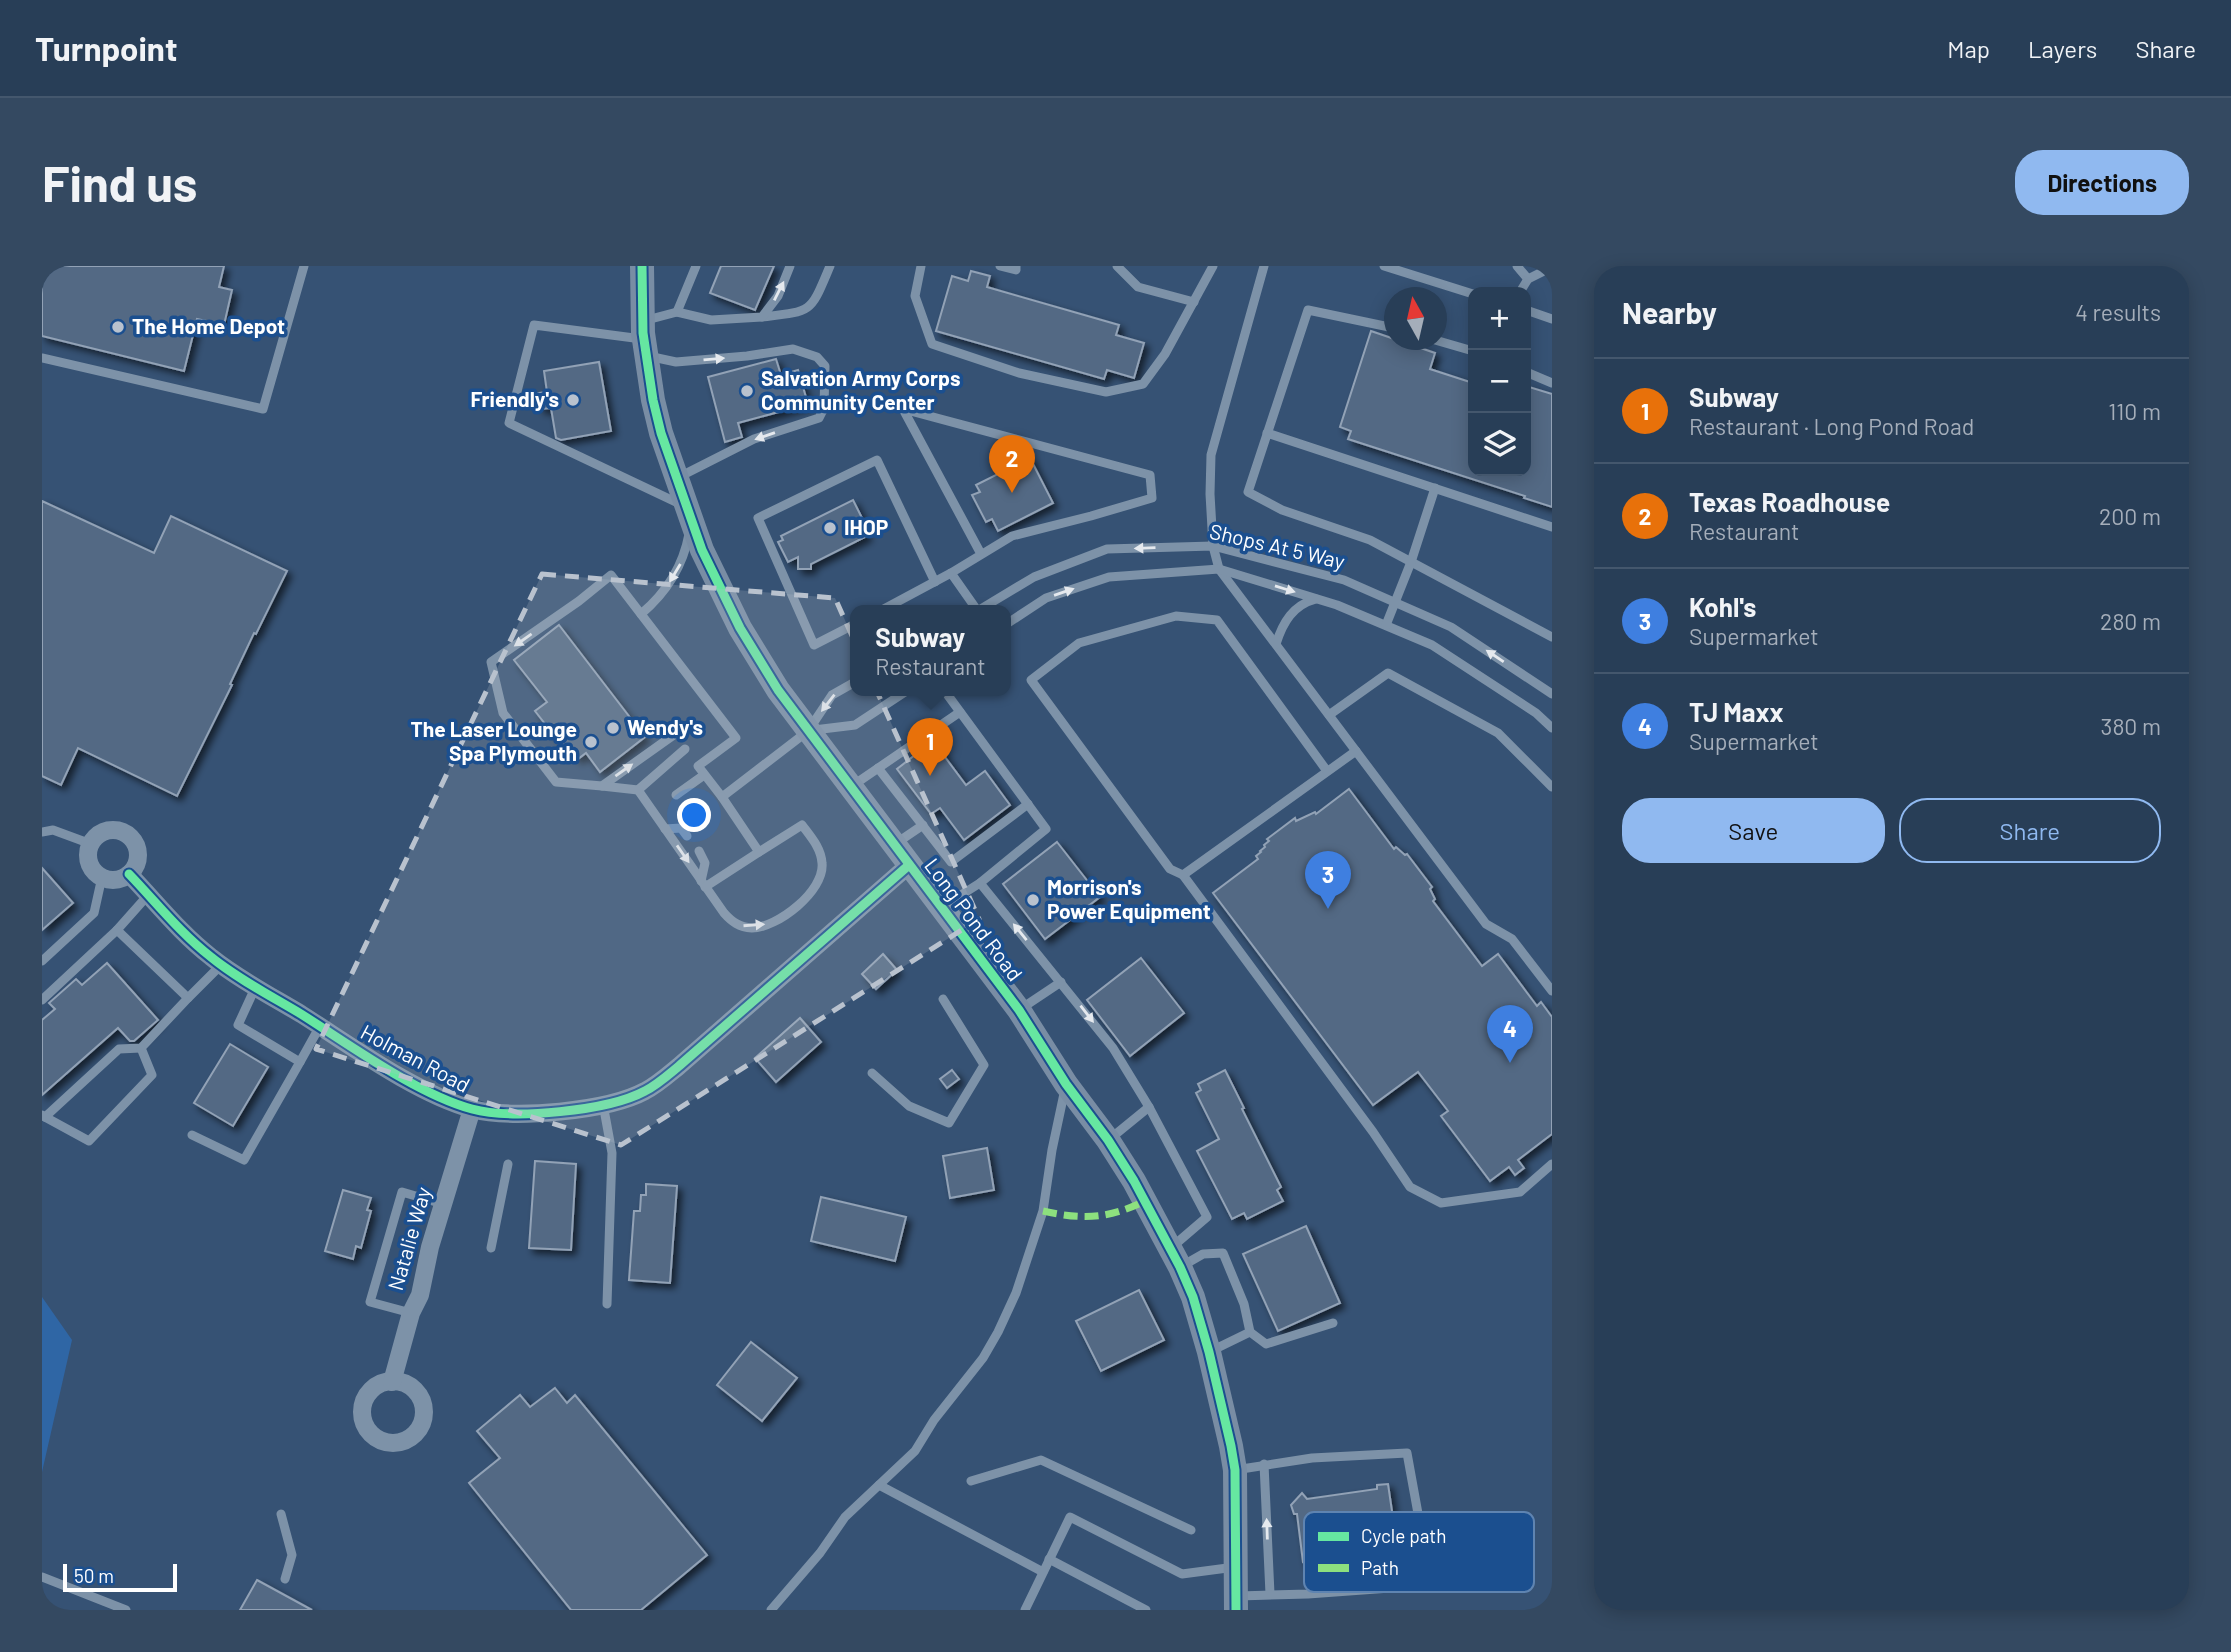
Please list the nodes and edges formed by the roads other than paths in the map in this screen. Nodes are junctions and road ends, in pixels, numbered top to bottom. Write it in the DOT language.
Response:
graph roads {
  1 [pos="304,266"];
  2 [pos="642,266"];
  3 [pos="696,266"];
  4 [pos="790,266"];
  5 [pos="830,266"];
  6 [pos="921,266"];
  7 [pos="1000,266"];
  8 [pos="1016,266"];
  9 [pos="1117,266"];
  10 [pos="1213,266"];
  11 [pos="1264,266"];
  12 [pos="1384,266"];
  13 [pos="1517,266"];
  14 [pos="1552,268"];
  15 [pos="1528,279"];
  16 [pos="1523,287"];
  17 [pos="1468,292"];
  18 [pos="1194,302"];
  19 [pos="677,312"];
  20 [pos="1531,312"];
  21 [pos="762,317"];
  22 [pos="1552,318"];
  23 [pos="1384,326"];
  24 [pos="644,339"];
  25 [pos="1447,343"];
  26 [pos="1470,350"];
  27 [pos="42,358"];
  28 [pos="1531,374"];
  29 [pos="1552,383"];
  30 [pos="1268,433"];
  31 [pos="676,478"];
  32 [pos="1435,488"];
  33 [pos="690,515"];
  34 [pos="1552,527"];
  35 [pos="1213,546"];
  36 [pos="981,554"];
  37 [pos="1411,562"];
  38 [pos="1219,569"];
  39 [pos="951,573"];
  40 [pos="935,582"];
  41 [pos="1318,599"];
  42 [pos="1395,602"];
  43 [pos="891,605"];
  44 [pos="974,605"];
  45 [pos="986,605"];
  46 [pos="640,614"];
  47 [pos="1011,621"];
  48 [pos="1386,625"];
  49 [pos="850,627"];
  50 [pos="1552,637"];
  51 [pos="1276,644"];
  52 [pos="850,685"];
  53 [pos="1552,694"];
  54 [pos="899,696"];
  55 [pos="948,696"];
  56 [pos="960,712"];
  57 [pos="1329,715"];
  58 [pos="1552,729"];
  59 [pos="808,731"];
  60 [pos="675,734"];
  61 [pos="685,749"];
  62 [pos="1356,751"];
  63 [pos="878,768"];
  64 [pos="1327,771"];
  65 [pos="705,775"];
  66 [pos="602,786"];
  67 [pos="850,787"];
  68 [pos="1552,787"];
  69 [pos="638,790"];
  70 [pos="676,795"];
  71 [pos="722,797"];
  72 [pos="1028,804"];
  73 [pos="923,825"];
  74 [pos="665,828"];
  75 [pos="42,832"];
  76 [pos="687,836"];
  77 [pos="91,844"];
  78 [pos="894,845"];
  79 [pos="699,852"];
  80 [pos="760,852"];
  81 [pos="909,864"];
  82 [pos="129,874"];
  83 [pos="1183,875"];
  84 [pos="102,877"];
  85 [pos="979,883"];
  86 [pos="703,884"];
  87 [pos="149,894"];
  88 [pos="942,907"];
  89 [pos="117,930"];
  90 [pos="42,961"];
  91 [pos="222,965"];
  92 [pos="1061,982"];
  93 [pos="256,986"];
  94 [pos="1552,991"];
  95 [pos="188,998"];
  96 [pos="943,999"];
  97 [pos="42,1000"];
  98 [pos="1019,1010"];
  99 [pos="320,1026"];
  100 [pos="141,1048"];
  101 [pos="300,1062"];
  102 [pos="872,1073"];
  103 [pos="1066,1084"];
  104 [pos="603,1104"];
  105 [pos="1149,1107"];
  106 [pos="472,1109"];
  107 [pos="43,1116"];
  108 [pos="192,1135"];
  109 [pos="1108,1140"];
  110 [pos="508,1164"];
  111 [pos="1552,1164"];
  112 [pos="443,1204"];
  113 [pos="491,1248"];
  114 [pos="1176,1258"];
  115 [pos="607,1304"];
  116 [pos="411,1313"];
  117 [pos="1333,1323"];
  118 [pos="1250,1332"];
  119 [pos="1209,1352"];
  120 [pos="392,1381"];
  121 [pos="1264,1464"];
  122 [pos="1235,1470"];
  123 [pos="971,1481"];
  124 [pos="879,1485"];
  125 [pos="1418,1512"];
  126 [pos="281,1514"];
  127 [pos="1191,1530"];
  128 [pos="1049,1559"];
  129 [pos="1236,1567"];
  130 [pos="1043,1572"];
  131 [pos="42,1577"];
  132 [pos="285,1579"];
  133 [pos="1335,1592"];
  134 [pos="1270,1594"];
  135 [pos="1236,1603"];
  136 [pos="125,1610"];
  137 [pos="771,1610"];
  138 [pos="1025,1610"];
  139 [pos="1146,1610"];
  1 -- 27 [label="lane"];
  2 -- 24 [label="street, Long Pond Road"];
  3 -- 19 [label="lane"];
  21 -- 4 [label="lane, one-way"];
  5 -- 21 [label="lane"];
  6 -- 18 [label="lane"];
  7 -- 8 [label="lane"];
  9 -- 18 [label="lane"];
  10 -- 18 [label="lane"];
  11 -- 35 [label="lane"];
  12 -- 17 [label="lane"];
  13 -- 15 [label="lane"];
  14 -- 15 [label="lane"];
  15 -- 16 [label="lane"];
  19 -- 21 [label="lane"];
  19 -- 24 [label="lane"];
  20 -- 22 [label="lane"];
  23 -- 30 [label="lane"];
  24 -- 31 [label="street, Long Pond Road"];
  24 -- 31 [label="lane, one-way"];
  24 -- 33 [label="lane"];
  25 -- 26 [label="lane"];
  28 -- 29 [label="lane"];
  30 -- 32 [label="lane"];
  30 -- 37 [label="lane"];
  31 -- 33 [label="street, Long Pond Road"];
  32 -- 34 [label="lane"];
  32 -- 37 [label="lane"];
  33 -- 46 [label="lane, one-way"];
  33 -- 59 [label="street, Long Pond Road"];
  35 -- 38 [label="lane"];
  35 -- 42 [label="lane, Shops At 5 Way"];
  35 -- 45 [label="lane, Shops At 5 Way, one-way"];
  36 -- 36 [label="lane"];
  36 -- 39 [label="lane"];
  37 -- 42 [label="lane"];
  37 -- 50 [label="lane"];
  38 -- 41 [label="lane, Shops At 5 Way, one-way"];
  47 -- 38 [label="lane, Shops At 5 Way, one-way"];
  38 -- 51 [label="lane"];
  39 -- 40 [label="lane"];
  39 -- 44 [label="lane"];
  40 -- 43 [label="lane"];
  40 -- 49 [label="lane"];
  41 -- 48 [label="lane, Shops At 5 Way"];
  41 -- 51 [label="lane"];
  42 -- 48 [label="lane"];
  53 -- 42 [label="lane, Shops At 5 Way, one-way"];
  46 -- 65 [label="lane"];
  46 -- 66 [label="lane, one-way"];
  48 -- 58 [label="lane, Shops At 5 Way"];
  51 -- 57 [label="lane"];
  52 -- 59 [label="lane, one-way"];
  54 -- 59 [label="lane"];
  55 -- 56 [label="lane"];
  56 -- 63 [label="lane"];
  56 -- 72 [label="lane"];
  57 -- 62 [label="lane"];
  57 -- 68 [label="lane"];
  59 -- 67 [label="street, Long Pond Road"];
  59 -- 71 [label="lane"];
  66 -- 60 [label="lane, one-way"];
  61 -- 69 [label="lane"];
  62 -- 64 [label="lane"];
  62 -- 94 [label="lane"];
  63 -- 67 [label="lane"];
  63 -- 73 [label="lane"];
  64 -- 83 [label="lane"];
  64 -- 83 [label="lane"];
  65 -- 70 [label="lane"];
  65 -- 71 [label="lane"];
  66 -- 69 [label="lane"];
  67 -- 78 [label="street, Long Pond Road"];
  69 -- 74 [label="lane"];
  71 -- 80 [label="lane"];
  72 -- 73 [label="lane"];
  72 -- 85 [label="lane"];
  73 -- 78 [label="lane"];
  74 -- 76 [label="lane"];
  74 -- 86 [label="lane, one-way"];
  75 -- 77 [label="lane"];
  77 -- 82 [label="street"];
  77 -- 84 [label="street"];
  78 -- 81 [label="street, Long Pond Road"];
  79 -- 86 [label="lane"];
  80 -- 86 [label="lane"];
  86 -- 80 [label="lane, one-way"];
  81 -- 88 [label="street, Long Pond Road"];
  81 -- 104 [label="street, Holman Road"];
  82 -- 84 [label="street"];
  82 -- 87 [label="street, Holman Road"];
  83 -- 111 [label="lane"];
  84 -- 90 [label="lane"];
  85 -- 88 [label="lane"];
  92 -- 85 [label="lane, one-way"];
  87 -- 89 [label="lane"];
  87 -- 91 [label="street, Holman Road"];
  88 -- 98 [label="street, Long Pond Road"];
  89 -- 95 [label="lane"];
  89 -- 97 [label="lane"];
  91 -- 93 [label="street, Holman Road"];
  91 -- 95 [label="lane"];
  92 -- 98 [label="lane"];
  92 -- 105 [label="lane, one-way"];
  93 -- 99 [label="street, Holman Road"];
  93 -- 101 [label="lane"];
  95 -- 100 [label="lane"];
  96 -- 102 [label="lane"];
  98 -- 103 [label="street, Long Pond Road"];
  99 -- 101 [label="lane"];
  99 -- 106 [label="street, Holman Road"];
  100 -- 107 [label="lane"];
  100 -- 107 [label="lane"];
  101 -- 108 [label="lane"];
  103 -- 109 [label="street, Long Pond Road"];
  103 -- 124 [label="lane"];
  104 -- 106 [label="street, Holman Road"];
  104 -- 115 [label="lane"];
  105 -- 109 [label="lane"];
  105 -- 114 [label="lane"];
  106 -- 112 [label="street, Natalie Way"];
  109 -- 114 [label="street, Long Pond Road"];
  110 -- 113 [label="lane"];
  112 -- 116 [label="street, Natalie Way"];
  112 -- 116 [label="lane"];
  114 -- 118 [label="lane"];
  114 -- 119 [label="street, Long Pond Road"];
  116 -- 120 [label="street, Natalie Way"];
  117 -- 118 [label="lane"];
  118 -- 119 [label="lane"];
  119 -- 122 [label="street, Long Pond Road"];
  121 -- 122 [label="lane"];
  121 -- 125 [label="lane"];
  134 -- 121 [label="lane, one-way"];
  122 -- 129 [label="street, Long Pond Road"];
  123 -- 127 [label="lane"];
  124 -- 130 [label="lane"];
  124 -- 137 [label="lane"];
  126 -- 132 [label="lane"];
  128 -- 129 [label="lane"];
  128 -- 130 [label="lane"];
  128 -- 139 [label="lane"];
  129 -- 135 [label="street, Long Pond Road"];
  130 -- 138 [label="lane"];
  131 -- 136 [label="lane"];
  133 -- 134 [label="lane"];
  134 -- 135 [label="lane"];
}
